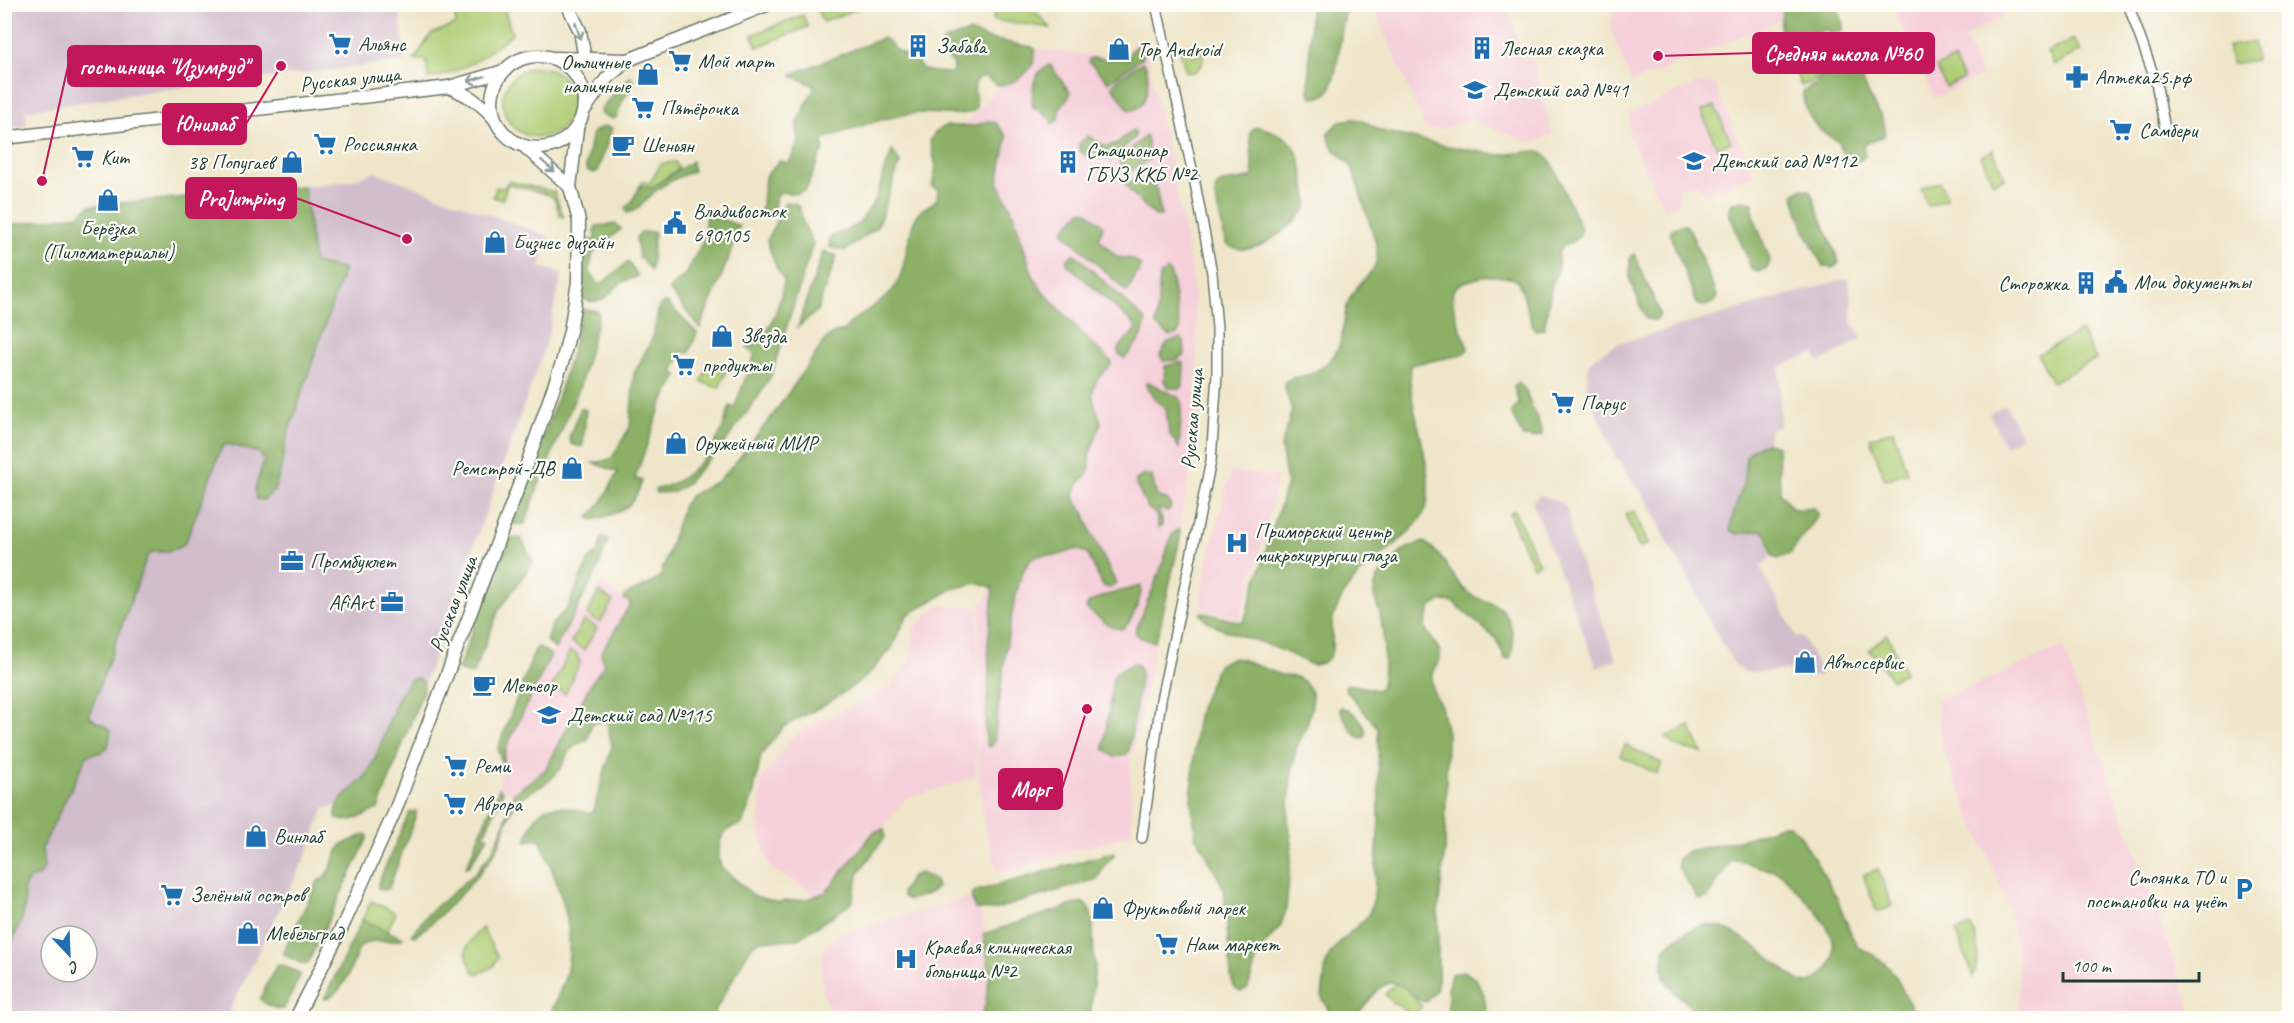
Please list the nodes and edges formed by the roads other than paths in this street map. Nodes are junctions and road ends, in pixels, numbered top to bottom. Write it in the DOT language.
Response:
graph roads {
  1 [pos="567,4"];
  2 [pos="769,4"];
  3 [pos="1156,4"];
  4 [pos="2128,4"];
  5 [pos="554,58"];
  6 [pos="585,60"];
  7 [pos="628,60"];
  8 [pos="504,71"];
  9 [pos="449,87"];
  10 [pos="585,109"];
  11 [pos="495,119"];
  12 [pos="577,129"];
  13 [pos="2165,129"];
  14 [pos="4,138"];
  15 [pos="525,147"];
  16 [pos="570,187"];
  17 [pos="1142,838"];
  18 [pos="296,1018"];
  1 -- 6 [label="main road, one-way"];
  2 -- 7 [label="main road"];
  3 -- 17 [label="street, Русская улица"];
  4 -- 13 [label="street"];
  5 -- 6 [label="main road"];
  5 -- 8 [label="main road"];
  5 -- 10 [label="main road"];
  6 -- 7 [label="main road"];
  7 -- 10 [label="main road"];
  8 -- 9 [label="main road, Русская улица, one-way"];
  8 -- 11 [label="main road"];
  9 -- 11 [label="main road"];
  9 -- 14 [label="main road, Русская улица"];
  10 -- 12 [label="main road"];
  11 -- 15 [label="main road"];
  12 -- 15 [label="main road"];
  12 -- 16 [label="main road, Русская улица"];
  15 -- 16 [label="main road, one-way"];
  16 -- 18 [label="main road, Русская улица"];
}
